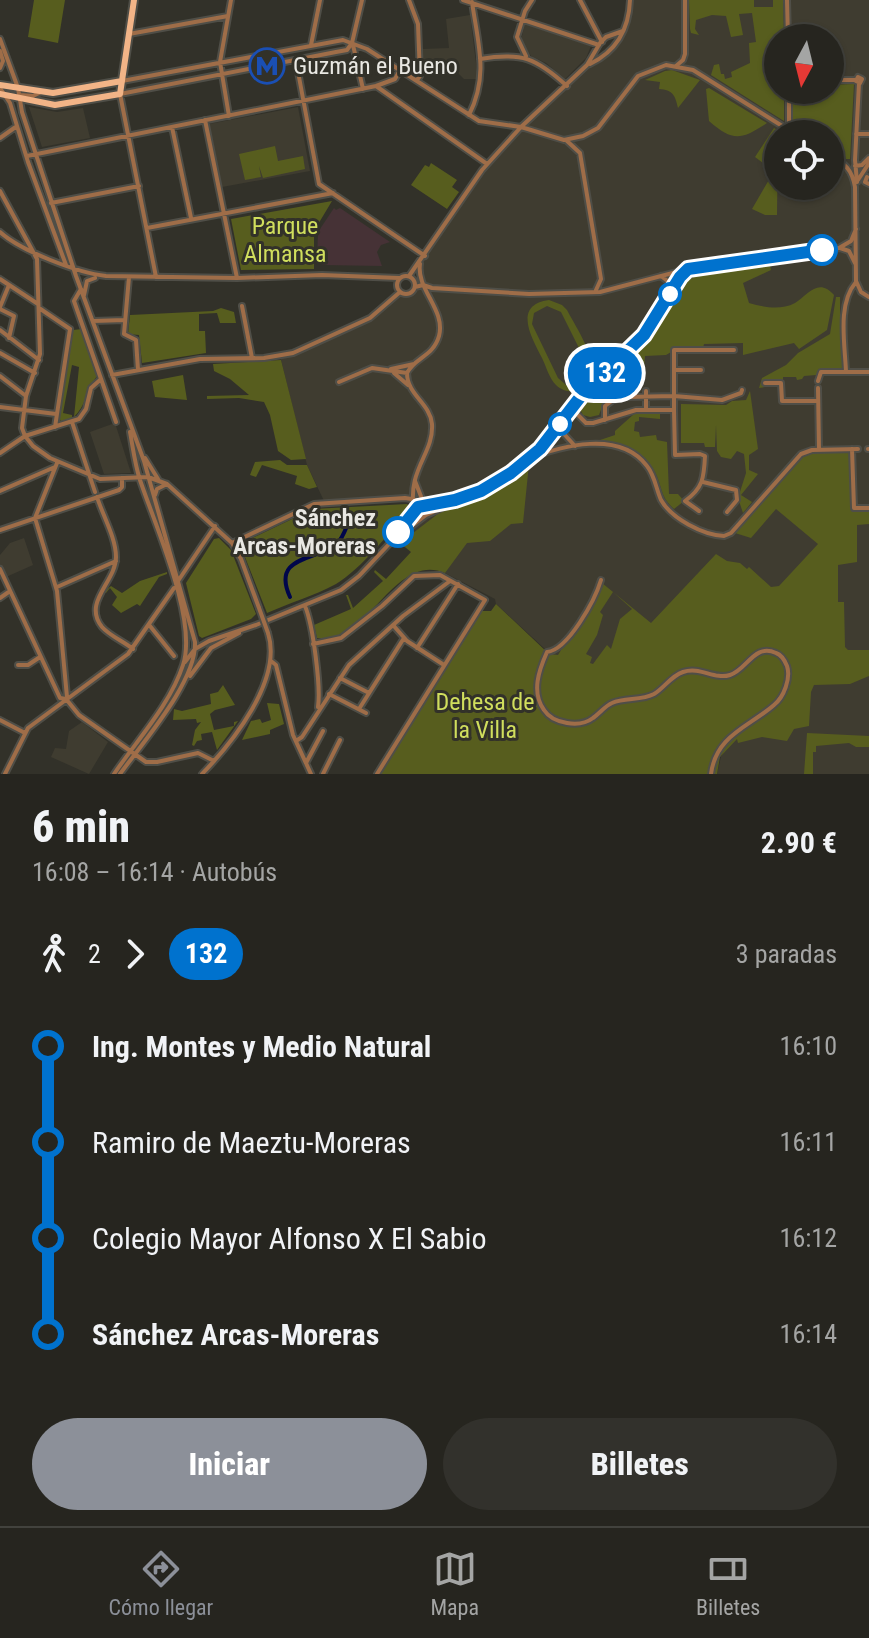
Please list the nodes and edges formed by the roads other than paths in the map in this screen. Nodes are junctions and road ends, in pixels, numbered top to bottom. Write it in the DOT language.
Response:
graph roads {
  1 [pos="134,0"];
  2 [pos="231,0"];
  3 [pos="320,0"];
  4 [pos="362,0"];
  5 [pos="409,0"];
  6 [pos="463,0"];
  7 [pos="532,0"];
  8 [pos="580,0"];
  9 [pos="630,0"];
  10 [pos="685,0"];
  11 [pos="787,0"];
  12 [pos="472,2"];
  13 [pos="228,16"];
  14 [pos="523,19"];
  15 [pos="788,24"];
  16 [pos="623,31"];
  17 [pos="129,34"];
  18 [pos="0,39"];
  19 [pos="352,43"];
  20 [pos="600,43"];
  21 [pos="311,45"];
  22 [pos="0,51"];
  23 [pos="610,51"];
  24 [pos="527,58"];
  25 [pos="480,59"];
  26 [pos="295,60"];
  27 [pos="220,62"];
  28 [pos="587,65"];
  29 [pos="676,66"];
  30 [pos="0,68"];
  31 [pos="400,70"];
  32 [pos="221,75"];
  33 [pos="417,80"];
  34 [pos="844,80"];
  35 [pos="869,80"];
  36 [pos="120,81"];
  37 [pos="859,81"];
  38 [pos="376,86"];
  39 [pos="567,86"];
  40 [pos="363,89"];
  41 [pos="9,94"];
  42 [pos="120,94"];
  43 [pos="303,101"];
  44 [pos="469,115"];
  45 [pos="229,116"];
  46 [pos="205,120"];
  47 [pos="773,120"];
  48 [pos="17,126"];
  49 [pos="172,127"];
  50 [pos="521,127"];
  51 [pos="856,134"];
  52 [pos="869,134"];
  53 [pos="129,135"];
  54 [pos="0,138"];
  55 [pos="564,140"];
  56 [pos="35,154"];
  57 [pos="27,156"];
  58 [pos="869,160"];
  59 [pos="856,163"];
  60 [pos="487,164"];
  61 [pos="845,165"];
  62 [pos="856,184"];
  63 [pos="139,186"];
  64 [pos="0,191"];
  65 [pos="333,193"];
  66 [pos="51,203"];
  67 [pos="43,205"];
  68 [pos="224,213"];
  69 [pos="191,219"];
  70 [pos="147,228"];
  71 [pos="856,229"];
  72 [pos="0,232"];
  73 [pos="839,248"];
  74 [pos="34,252"];
  75 [pos="425,256"];
  76 [pos="420,262"];
  77 [pos="66,265"];
  78 [pos="856,265"];
  79 [pos="74,269"];
  80 [pos="688,269"];
  81 [pos="76,276"];
  82 [pos="106,276"];
  83 [pos="409,276"];
  84 [pos="661,276"];
  85 [pos="129,277"];
  86 [pos="156,277"];
  87 [pos="237,278"];
  88 [pos="399,278"];
  89 [pos="0,279"];
  90 [pos="856,281"];
  91 [pos="9,285"];
  92 [pos="423,285"];
  93 [pos="415,287"];
  94 [pos="432,288"];
  95 [pos="81,289"];
  96 [pos="400,292"];
  97 [pos="594,292"];
  98 [pos="671,292"];
  99 [pos="861,292"];
  100 [pos="848,295"];
  101 [pos="84,296"];
  102 [pos="869,297"];
  103 [pos="430,299"];
  104 [pos="242,306"];
  105 [pos="39,307"];
  106 [pos="0,308"];
  107 [pos="125,320"];
  108 [pos="93,321"];
  109 [pos="81,326"];
  110 [pos="70,329"];
  111 [pos="0,330"];
  112 [pos="9,338"];
  113 [pos="734,350"];
  114 [pos="0,353"];
  115 [pos="252,358"];
  116 [pos="39,360"];
  117 [pos="414,364"];
  118 [pos="392,368"];
  119 [pos="138,370"];
  120 [pos="674,370"];
  121 [pos="701,370"];
  122 [pos="408,372"];
  123 [pos="846,372"];
  124 [pos="869,372"];
  125 [pos="35,373"];
  126 [pos="112,375"];
  127 [pos="0,376"];
  128 [pos="818,381"];
  129 [pos="104,382"];
  130 [pos="339,382"];
  131 [pos="765,383"];
  132 [pos="408,385"];
  133 [pos="818,388"];
  134 [pos="742,390"];
  135 [pos="646,394"];
  136 [pos="26,396"];
  137 [pos="674,396"];
  138 [pos="636,398"];
  139 [pos="818,401"];
  140 [pos="0,407"];
  141 [pos="636,410"];
  142 [pos="646,410"];
  143 [pos="674,410"];
  144 [pos="24,411"];
  145 [pos="56,414"];
  146 [pos="577,414"];
  147 [pos="81,416"];
  148 [pos="88,419"];
  149 [pos="605,420"];
  150 [pos="128,421"];
  151 [pos="561,421"];
  152 [pos="72,422"];
  153 [pos="116,422"];
  154 [pos="55,427"];
  155 [pos="25,436"];
  156 [pos="576,447"];
  157 [pos="819,449"];
  158 [pos="140,450"];
  159 [pos="0,453"];
  160 [pos="526,460"];
  161 [pos="56,465"];
  162 [pos="89,474"];
  163 [pos="414,475"];
  164 [pos="139,476"];
  165 [pos="148,477"];
  166 [pos="122,478"];
  167 [pos="158,479"];
  168 [pos="703,482"];
  169 [pos="167,484"];
  170 [pos="412,490"];
  171 [pos="0,491"];
  172 [pos="96,495"];
  173 [pos="154,497"];
  174 [pos="412,498"];
  175 [pos="403,499"];
  176 [pos="455,500"];
  177 [pos="426,502"];
  178 [pos="414,508"];
  179 [pos="869,508"];
  180 [pos="699,511"];
  181 [pos="727,512"];
  182 [pos="426,515"];
  183 [pos="35,518"];
  184 [pos="215,526"];
  185 [pos="0,530"];
  186 [pos="391,542"];
  187 [pos="232,543"];
  188 [pos="116,561"];
  189 [pos="190,564"];
  190 [pos="175,566"];
  191 [pos="0,569"];
  192 [pos="179,580"];
  193 [pos="451,580"];
  194 [pos="601,580"];
  195 [pos="458,584"];
  196 [pos="175,586"];
  197 [pos="57,587"];
  198 [pos="10,591"];
  199 [pos="0,598"];
  200 [pos="165,601"];
  201 [pos="180,604"];
  202 [pos="304,605"];
  203 [pos="393,624"];
  204 [pos="256,625"];
  205 [pos="150,626"];
  206 [pos="404,638"];
  207 [pos="313,644"];
  208 [pos="417,648"];
  209 [pos="133,649"];
  210 [pos="195,649"];
  211 [pos="174,656"];
  212 [pos="40,657"];
  213 [pos="271,661"];
  214 [pos="183,664"];
  215 [pos="18,665"];
  216 [pos="444,665"];
  217 [pos="340,678"];
  218 [pos="183,684"];
  219 [pos="369,693"];
  220 [pos="328,694"];
  221 [pos="66,699"];
  222 [pos="322,700"];
  223 [pos="359,709"];
  224 [pos="366,713"];
  225 [pos="0,720"];
  226 [pos="323,731"];
  227 [pos="25,733"];
  228 [pos="340,740"];
  229 [pos="296,741"];
  230 [pos="131,754"];
  231 [pos="214,761"];
  232 [pos="306,763"];
  233 [pos="5,774"];
  234 [pos="114,774"];
  235 [pos="120,774"];
  236 [pos="202,774"];
  237 [pos="311,774"];
  238 [pos="323,774"];
  239 [pos="377,774"];
  240 [pos="711,774"];
  1 -- 17 [label="main road"];
  2 -- 13 [label="street"];
  3 -- 21 [label="street"];
  4 -- 19 [label="street"];
  5 -- 33 [label="street"];
  6 -- 12 [label="street"];
  7 -- 14 [label="street"];
  8 -- 20 [label="street"];
  9 -- 16 [label="street"];
  10 -- 29 [label="street"];
  11 -- 15 [label="street"];
  12 -- 14 [label="street"];
  12 -- 25 [label="street"];
  13 -- 17 [label="street"];
  13 -- 27 [label="street"];
  14 -- 20 [label="street"];
  14 -- 24 [label="street"];
  16 -- 20 [label="street"];
  16 -- 23 [label="street"];
  17 -- 36 [label="main road"];
  18 -- 41 [label="street"];
  19 -- 21 [label="street"];
  19 -- 26 [label="street"];
  19 -- 31 [label="street"];
  19 -- 40 [label="street"];
  20 -- 23 [label="street"];
  20 -- 23 [label="street"];
  20 -- 28 [label="street"];
  21 -- 27 [label="street"];
  22 -- 30 [label="street"];
  23 -- 28 [label="street"];
  24 -- 25 [label="street"];
  24 -- 39 [label="street"];
  25 -- 44 [label="street"];
  26 -- 32 [label="street"];
  26 -- 43 [label="street"];
  27 -- 32 [label="street"];
  27 -- 36 [label="street"];
  28 -- 39 [label="street"];
  29 -- 47 [label="street"];
  29 -- 55 [label="street"];
  31 -- 33 [label="street"];
  31 -- 38 [label="street"];
  32 -- 42 [label="street"];
  32 -- 45 [label="street"];
  33 -- 44 [label="street"];
  34 -- 37 [label="street"];
  35 -- 37 [label="street"];
  36 -- 41 [label="main road"];
  36 -- 42 [label="main road"];
  37 -- 51 [label="street"];
  38 -- 40 [label="street"];
  38 -- 60 [label="street"];
  39 -- 50 [label="street"];
  40 -- 43 [label="street"];
  41 -- 42 [label="main road"];
  41 -- 48 [label="street"];
  41 -- 56 [label="street"];
  42 -- 53 [label="street"];
  43 -- 45 [label="street"];
  43 -- 65 [label="street"];
  44 -- 50 [label="street"];
  45 -- 46 [label="street"];
  46 -- 49 [label="street"];
  46 -- 68 [label="street"];
  48 -- 54 [label="street"];
  48 -- 57 [label="street"];
  49 -- 53 [label="street"];
  49 -- 69 [label="street"];
  50 -- 55 [label="street"];
  50 -- 60 [label="street"];
  51 -- 52 [label="street"];
  51 -- 59 [label="street"];
  53 -- 56 [label="street"];
  53 -- 63 [label="street"];
  55 -- 97 [label="street"];
  56 -- 57 [label="street"];
  56 -- 66 [label="street"];
  57 -- 67 [label="street"];
  58 -- 59 [label="street"];
  58 -- 62 [label="street"];
  59 -- 61 [label="street"];
  59 -- 62 [label="street"];
  60 -- 75 [label="street"];
  61 -- 62 [label="street"];
  62 -- 71 [label="street"];
  63 -- 66 [label="street"];
  63 -- 70 [label="street"];
  64 -- 74 [label="street"];
  65 -- 68 [label="street"];
  65 -- 75 [label="street"];
  66 -- 67 [label="street"];
  66 -- 79 [label="street"];
  67 -- 77 [label="street"];
  68 -- 69 [label="street"];
  68 -- 87 [label="street"];
  69 -- 70 [label="street"];
  70 -- 86 [label="street"];
  71 -- 73 [label="street"];
  71 -- 78 [label="street"];
  72 -- 74 [label="street"];
  73 -- 78 [label="street"];
  73 -- 80 [label="street"];
  74 -- 77 [label="street"];
  74 -- 105 [label="street"];
  75 -- 76 [label="street"];
  76 -- 83 [label="street"];
  76 -- 92 [label="street"];
  77 -- 79 [label="street"];
  77 -- 81 [label="street"];
  78 -- 90 [label="street"];
  79 -- 81 [label="street"];
  79 -- 82 [label="street"];
  80 -- 84 [label="street"];
  80 -- 98 [label="street"];
  81 -- 95 [label="street"];
  82 -- 85 [label="street"];
  82 -- 101 [label="street"];
  83 -- 88 [label="street"];
  83 -- 93 [label="street"];
  84 -- 97 [label="street"];
  84 -- 98 [label="street"];
  85 -- 86 [label="street"];
  85 -- 107 [label="street"];
  86 -- 87 [label="street"];
  87 -- 88 [label="street"];
  88 -- 96 [label="street"];
  89 -- 91 [label="street"];
  90 -- 99 [label="street"];
  90 -- 100 [label="street"];
  91 -- 105 [label="street"];
  91 -- 106 [label="street"];
  92 -- 93 [label="street"];
  92 -- 94 [label="street"];
  92 -- 103 [label="street"];
  93 -- 96 [label="street"];
  94 -- 97 [label="street"];
  94 -- 103 [label="street"];
  95 -- 101 [label="street"];
  95 -- 129 [label="street"];
  96 -- 115 [label="street"];
  98 -- 151 [label="street"];
  99 -- 100 [label="street"];
  99 -- 102 [label="street"];
  100 -- 123 [label="street"];
  101 -- 108 [label="street"];
  103 -- 117 [label="street"];
  104 -- 115 [label="street"];
  105 -- 110 [label="street"];
  105 -- 116 [label="street"];
  106 -- 112 [label="street"];
  107 -- 108 [label="street"];
  107 -- 119 [label="street"];
  108 -- 126 [label="street"];
  109 -- 110 [label="street"];
  110 -- 145 [label="street"];
  111 -- 112 [label="street"];
  112 -- 116 [label="street"];
  113 -- 120 [label="street"];
  114 -- 125 [label="street"];
  115 -- 119 [label="street"];
  116 -- 125 [label="street"];
  117 -- 118 [label="street"];
  117 -- 122 [label="street"];
  118 -- 122 [label="street"];
  118 -- 130 [label="street"];
  118 -- 132 [label="street"];
  119 -- 126 [label="street"];
  120 -- 121 [label="street"];
  120 -- 137 [label="street"];
  122 -- 132 [label="street"];
  123 -- 124 [label="street"];
  123 -- 128 [label="street"];
  125 -- 136 [label="street"];
  126 -- 150 [label="street"];
  127 -- 136 [label="street"];
  129 -- 147 [label="street"];
  129 -- 153 [label="street"];
  131 -- 139 [label="street"];
  132 -- 163 [label="street"];
  133 -- 139 [label="street"];
  134 -- 137 [label="street"];
  135 -- 137 [label="street"];
  135 -- 138 [label="street"];
  135 -- 142 [label="street"];
  136 -- 144 [label="street"];
  137 -- 143 [label="street"];
  138 -- 141 [label="street"];
  138 -- 149 [label="street"];
  139 -- 157 [label="street"];
  140 -- 144 [label="street"];
  141 -- 142 [label="street"];
  141 -- 149 [label="street"];
  142 -- 143 [label="street"];
  143 -- 168 [label="street"];
  144 -- 145 [label="street"];
  144 -- 155 [label="street"];
  145 -- 154 [label="street"];
  146 -- 149 [label="street"];
  147 -- 148 [label="street"];
  147 -- 152 [label="street"];
  150 -- 158 [label="street"];
  150 -- 164 [label="street"];
  151 -- 156 [label="street"];
  151 -- 160 [label="street"];
  152 -- 154 [label="street"];
  152 -- 162 [label="street"];
  154 -- 155 [label="street"];
  155 -- 159 [label="street"];
  155 -- 161 [label="street"];
  156 -- 157 [label="street"];
  156 -- 160 [label="street"];
  157 -- 179 [label="street"];
  158 -- 165 [label="street"];
  158 -- 167 [label="street"];
  160 -- 176 [label="street"];
  161 -- 162 [label="street"];
  161 -- 171 [label="street"];
  161 -- 183 [label="street"];
  162 -- 166 [label="street"];
  162 -- 172 [label="street"];
  163 -- 170 [label="street"];
  163 -- 177 [label="street"];
  164 -- 165 [label="street"];
  164 -- 166 [label="street"];
  164 -- 196 [label="street"];
  165 -- 167 [label="street"];
  165 -- 173 [label="street"];
  166 -- 172 [label="street"];
  167 -- 169 [label="street"];
  168 -- 180 [label="street"];
  168 -- 181 [label="street"];
  169 -- 173 [label="street"];
  169 -- 184 [label="street"];
  170 -- 174 [label="street"];
  170 -- 175 [label="street"];
  172 -- 183 [label="street"];
  172 -- 188 [label="street"];
  173 -- 190 [label="street"];
  174 -- 175 [label="street"];
  174 -- 177 [label="street"];
  174 -- 178 [label="street"];
  175 -- 178 [label="street"];
  175 -- 187 [label="street"];
  176 -- 177 [label="street"];
  176 -- 182 [label="street"];
  177 -- 178 [label="street"];
  177 -- 182 [label="street"];
  178 -- 182 [label="street"];
  178 -- 186 [label="street"];
  182 -- 186 [label="street"];
  183 -- 185 [label="street"];
  183 -- 197 [label="street"];
  184 -- 187 [label="street"];
  184 -- 189 [label="street"];
  186 -- 202 [label="street"];
  187 -- 213 [label="street, bridge"];
  188 -- 197 [label="street"];
  188 -- 209 [label="street"];
  189 -- 190 [label="street"];
  189 -- 192 [label="street"];
  190 -- 192 [label="street"];
  191 -- 198 [label="street"];
  192 -- 196 [label="street"];
  192 -- 210 [label="street"];
  193 -- 195 [label="street"];
  193 -- 203 [label="street"];
  193 -- 207 [label="street"];
  194 -- 240 [label="street"];
  195 -- 208 [label="street"];
  195 -- 216 [label="street"];
  196 -- 200 [label="street"];
  196 -- 201 [label="street"];
  197 -- 221 [label="street"];
  198 -- 199 [label="street"];
  198 -- 212 [label="street"];
  200 -- 201 [label="street"];
  200 -- 205 [label="street"];
  201 -- 214 [label="street"];
  202 -- 204 [label="street"];
  202 -- 207 [label="street"];
  203 -- 206 [label="street"];
  203 -- 217 [label="street"];
  204 -- 210 [label="street"];
  204 -- 218 [label="street"];
  205 -- 209 [label="street"];
  205 -- 211 [label="street"];
  206 -- 208 [label="street"];
  206 -- 219 [label="street"];
  207 -- 222 [label="street"];
  208 -- 216 [label="street"];
  209 -- 221 [label="street"];
  210 -- 214 [label="street"];
  210 -- 218 [label="street"];
  212 -- 215 [label="street"];
  212 -- 221 [label="street"];
  213 -- 229 [label="street"];
  213 -- 231 [label="street"];
  214 -- 230 [label="street"];
  216 -- 239 [label="street"];
  217 -- 219 [label="street"];
  217 -- 220 [label="street"];
  218 -- 230 [label="street"];
  219 -- 223 [label="street"];
  220 -- 222 [label="street"];
  220 -- 223 [label="street"];
  221 -- 227 [label="street"];
  221 -- 230 [label="street"];
  222 -- 229 [label="street"];
  223 -- 224 [label="street"];
  225 -- 227 [label="street"];
  226 -- 232 [label="street"];
  227 -- 233 [label="street"];
  228 -- 238 [label="street"];
  229 -- 232 [label="street"];
  230 -- 231 [label="street"];
  230 -- 234 [label="street"];
  230 -- 235 [label="street"];
  231 -- 236 [label="street"];
  232 -- 237 [label="street"];
}
